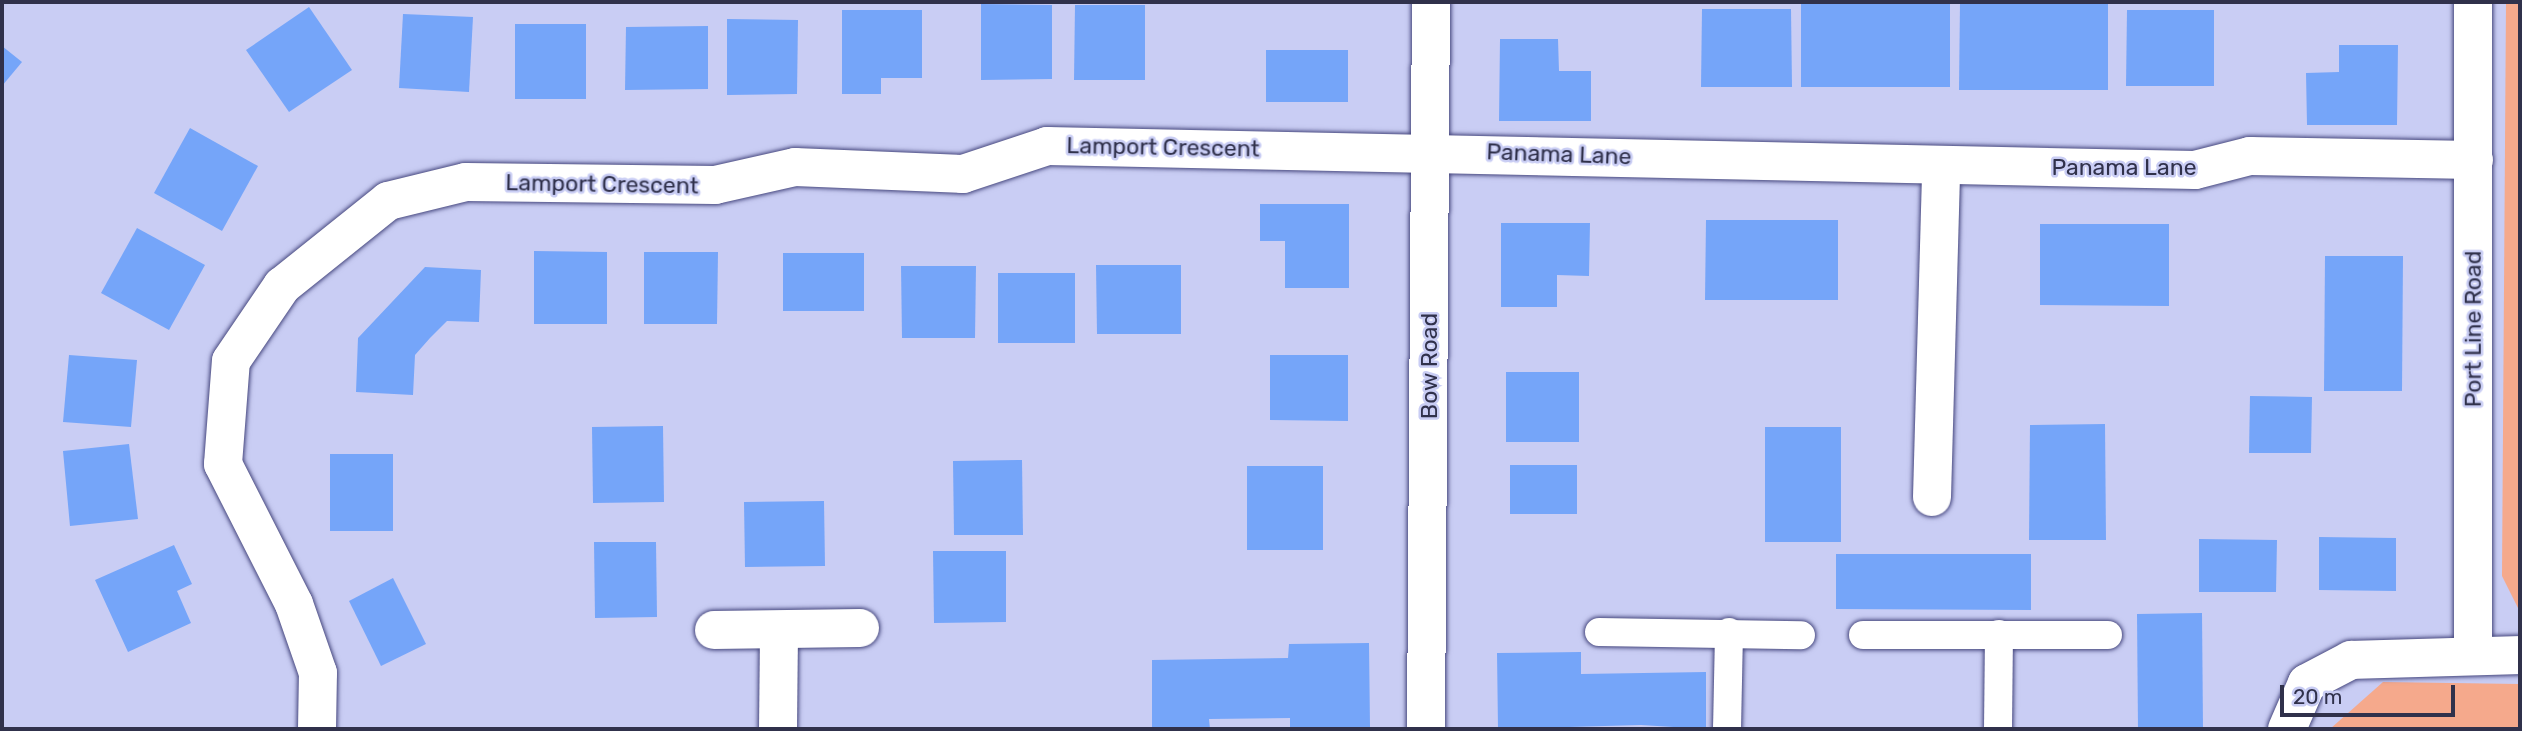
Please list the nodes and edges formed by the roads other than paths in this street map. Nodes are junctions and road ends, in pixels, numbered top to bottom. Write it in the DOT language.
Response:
graph roads {
  1 [pos="1431,2"];
  2 [pos="2473,2"];
  3 [pos="1428,150"];
  4 [pos="2474,160"];
  5 [pos="1941,166"];
  6 [pos="1932,497"];
  7 [pos="860,628"];
  8 [pos="714,630"];
  9 [pos="779,631"];
  10 [pos="1599,632"];
  11 [pos="1729,632"];
  12 [pos="1999,634"];
  13 [pos="1801,635"];
  14 [pos="1863,635"];
  15 [pos="2108,635"];
  16 [pos="2473,655"];
  17 [pos="2520,655"];
  18 [pos="317,729"];
  19 [pos="778,729"];
  20 [pos="1426,729"];
  21 [pos="1727,729"];
  22 [pos="1998,729"];
  23 [pos="2287,729"];
  1 -- 3 [label="street, Bow Road"];
  2 -- 4 [label="street, Port Line Road"];
  3 -- 5 [label="street, Panama Lane"];
  3 -- 18 [label="street, Lamport Crescent"];
  3 -- 20 [label="street, Bow Road"];
  4 -- 5 [label="street, Panama Lane"];
  4 -- 16 [label="street, Port Line Road"];
  5 -- 6 [label="street"];
  7 -- 9 [label="street"];
  8 -- 9 [label="street"];
  9 -- 19 [label="street"];
  10 -- 11 [label="lane"];
  11 -- 13 [label="lane"];
  11 -- 21 [label="lane"];
  12 -- 14 [label="lane"];
  12 -- 15 [label="lane"];
  12 -- 22 [label="lane"];
  16 -- 17 [label="street"];
  16 -- 23 [label="street"];
}
